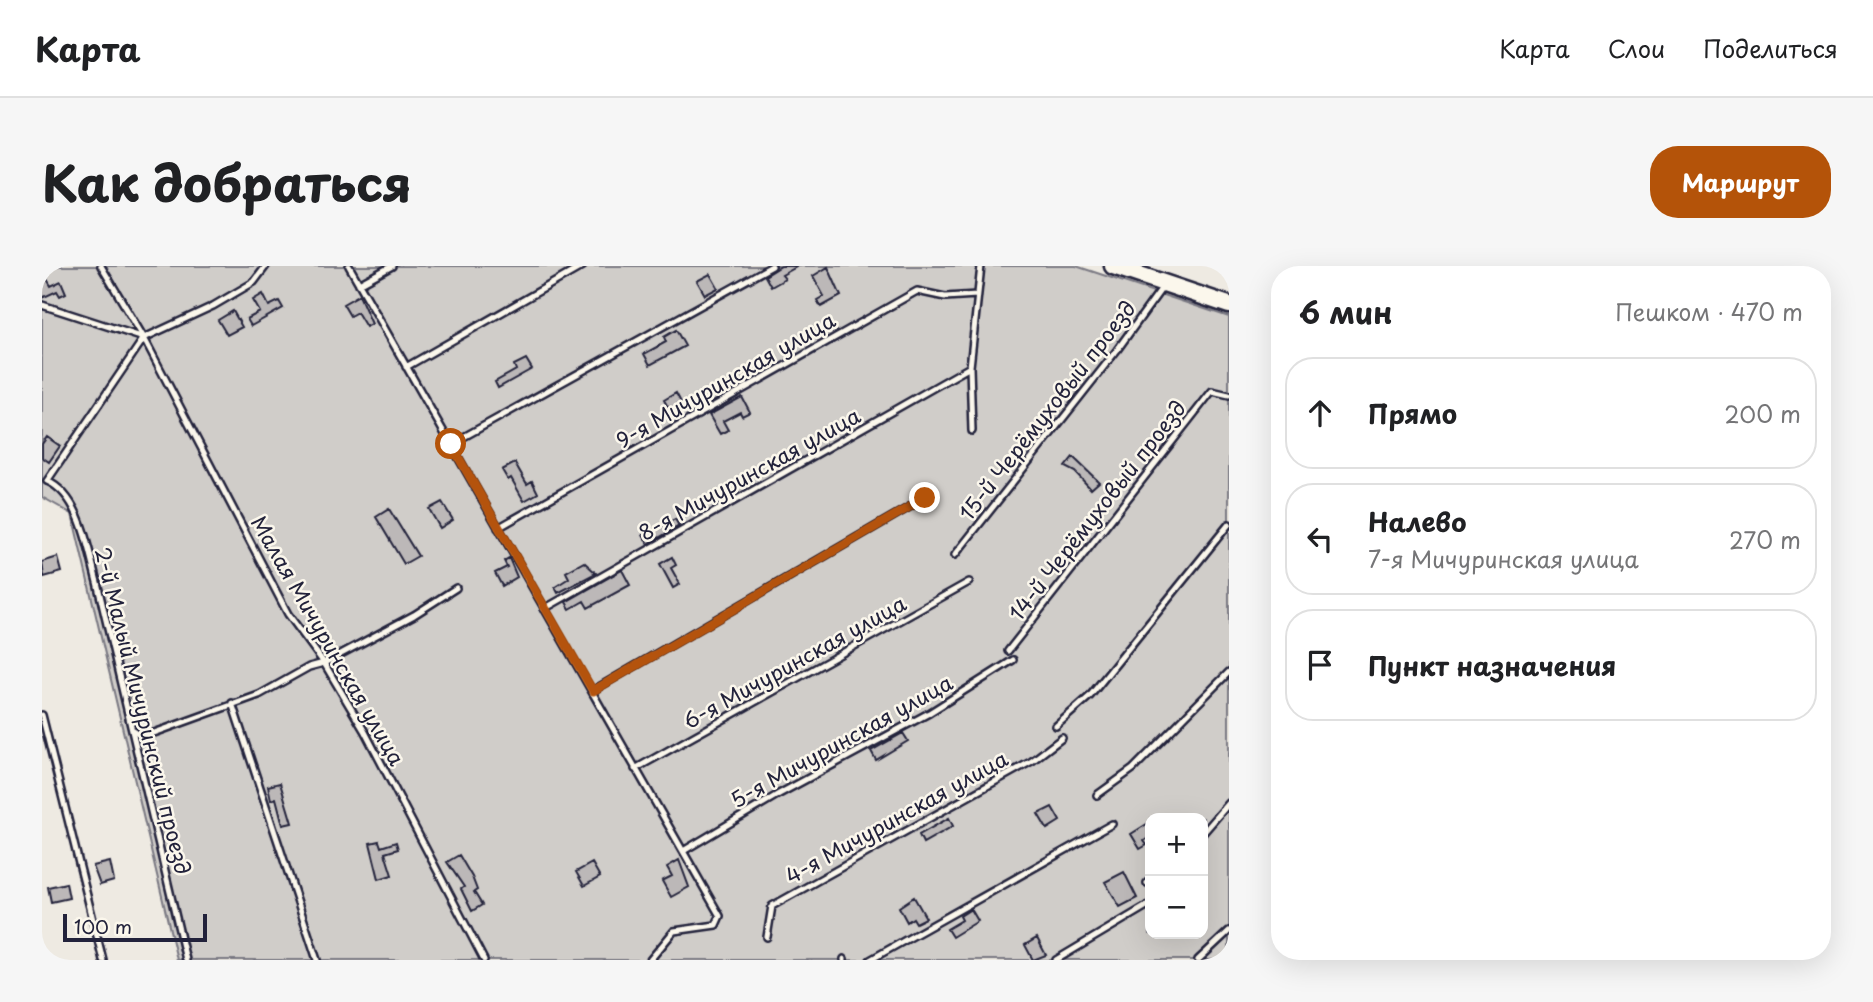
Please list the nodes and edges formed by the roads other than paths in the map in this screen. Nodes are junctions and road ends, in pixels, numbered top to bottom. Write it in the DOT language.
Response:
graph roads {
  1 [pos="101,266"];
  2 [pos="266,266"];
  3 [pos="349,266"];
  4 [pos="392,266"];
  5 [pos="583,266"];
  6 [pos="772,266"];
  7 [pos="981,266"];
  8 [pos="1113,266"];
  9 [pos="359,284"];
  10 [pos="1164,285"];
  11 [pos="977,295"];
  12 [pos="42,305"];
  13 [pos="1229,305"];
  14 [pos="144,338"];
  15 [pos="406,367"];
  16 [pos="970,367"];
  17 [pos="1229,395"];
  18 [pos="972,431"];
  19 [pos="451,444"];
  20 [pos="45,482"];
  21 [pos="925,498"];
  22 [pos="1229,524"];
  23 [pos="498,528"];
  24 [pos="955,555"];
  25 [pos="969,582"];
  26 [pos="456,588"];
  27 [pos="544,609"];
  28 [pos="1008,651"];
  29 [pos="1013,660"];
  30 [pos="324,663"];
  31 [pos="1229,671"];
  32 [pos="593,691"];
  33 [pos="232,703"];
  34 [pos="42,715"];
  35 [pos="1056,726"];
  36 [pos="132,729"];
  37 [pos="143,737"];
  38 [pos="1062,738"];
  39 [pos="137,755"];
  40 [pos="635,769"];
  41 [pos="1097,795"];
  42 [pos="1229,803"];
  43 [pos="1112,824"];
  44 [pos="1208,827"];
  45 [pos="685,850"];
  46 [pos="1145,907"];
  47 [pos="1229,931"];
  48 [pos="767,937"];
  49 [pos="103,960"];
  50 [pos="186,960"];
  51 [pos="317,960"];
  52 [pos="484,960"];
  53 [pos="650,960"];
  54 [pos="870,960"];
  55 [pos="1056,960"];
  56 [pos="1198,960"];
  1 -- 14 [label="lane, Малая Мичуринская улица"];
  2 -- 14 [label="lane"];
  3 -- 9 [label="lane"];
  4 -- 9 [label="lane"];
  5 -- 15 [label="lane"];
  6 -- 19 [label="lane"];
  7 -- 11 [label="lane"];
  8 -- 10 [label="main road"];
  9 -- 15 [label="lane"];
  10 -- 13 [label="main road"];
  10 -- 24 [label="lane, 15-й Черёмуховый проезд"];
  11 -- 16 [label="lane"];
  11 -- 23 [label="lane, 9-я Мичуринская улица"];
  12 -- 14 [label="lane"];
  14 -- 20 [label="lane"];
  14 -- 30 [label="lane, Малая Мичуринская улица"];
  15 -- 19 [label="lane"];
  16 -- 18 [label="lane"];
  16 -- 27 [label="lane, 8-я Мичуринская улица"];
  17 -- 28 [label="lane, 14-й Черёмуховый проезд"];
  19 -- 23 [label="lane"];
  20 -- 36 [label="lane, 2-й Малый Мичуринский проезд"];
  21 -- 32 [label="lane"];
  22 -- 35 [label="lane"];
  23 -- 27 [label="lane"];
  25 -- 40 [label="lane, 6-я Мичуринская улица"];
  26 -- 30 [label="lane"];
  27 -- 32 [label="lane"];
  29 -- 45 [label="lane, 5-я Мичуринская улица"];
  30 -- 33 [label="lane"];
  30 -- 52 [label="lane, Малая Мичуринская улица"];
  31 -- 41 [label="lane"];
  32 -- 40 [label="lane"];
  33 -- 37 [label="lane"];
  33 -- 51 [label="lane"];
  34 -- 49 [label="lane"];
  36 -- 37 [label="lane"];
  36 -- 39 [label="lane, 2-й Малый Мичуринский проезд"];
  37 -- 39 [label="lane"];
  38 -- 48 [label="lane, 4-я Мичуринская улица"];
  39 -- 50 [label="lane, 2-й Малый Мичуринский проезд"];
  40 -- 45 [label="lane"];
  42 -- 44 [label="lane"];
  43 -- 54 [label="lane"];
  45 -- 53 [label="lane"];
  46 -- 55 [label="lane"];
  47 -- 56 [label="lane"];
}
